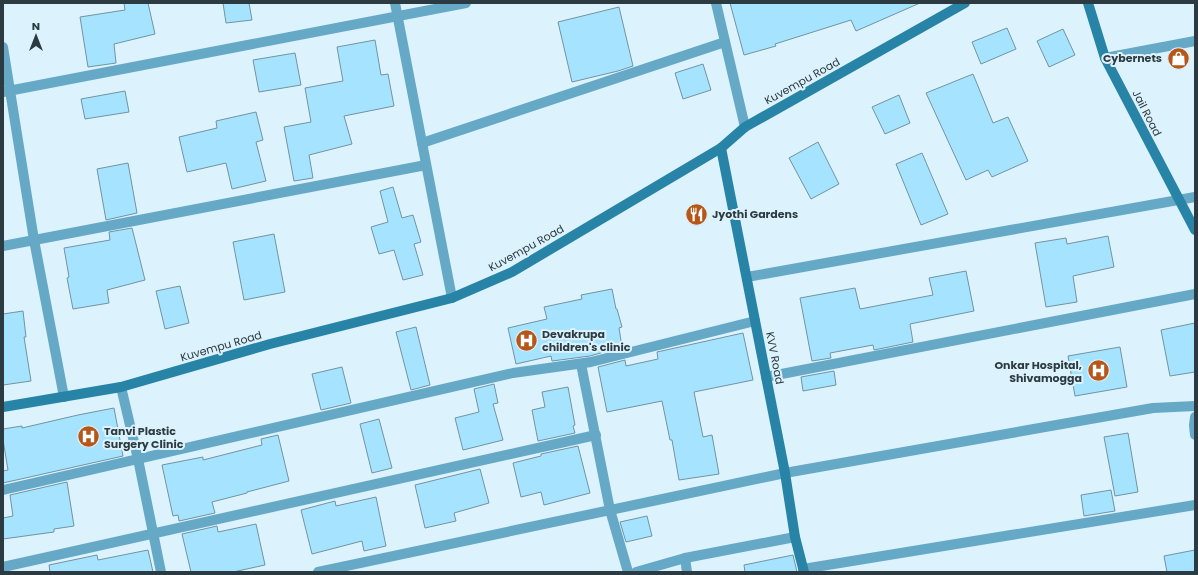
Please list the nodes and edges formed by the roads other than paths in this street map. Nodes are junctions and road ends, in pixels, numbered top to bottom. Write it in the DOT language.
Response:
graph roads {
  1 [pos="395,3"];
  2 [pos="466,3"];
  3 [pos="716,3"];
  4 [pos="965,3"];
  5 [pos="1088,3"];
  6 [pos="397,16"];
  7 [pos="1195,41"];
  8 [pos="725,42"];
  9 [pos="3,47"];
  10 [pos="1104,58"];
  11 [pos="6,91"];
  12 [pos="745,127"];
  13 [pos="422,143"];
  14 [pos="721,148"];
  15 [pos="426,165"];
  16 [pos="1195,198"];
  17 [pos="1178,201"];
  18 [pos="1195,230"];
  19 [pos="34,240"];
  20 [pos="3,246"];
  21 [pos="746,277"];
  22 [pos="1195,294"];
  23 [pos="452,298"];
  24 [pos="755,321"];
  25 [pos="581,364"];
  26 [pos="766,377"];
  27 [pos="122,387"];
  28 [pos="64,397"];
  29 [pos="1195,406"];
  30 [pos="3,407"];
  31 [pos="1195,417"];
  32 [pos="596,435"];
  33 [pos="1195,435"];
  34 [pos="138,460"];
  35 [pos="785,473"];
  36 [pos="3,490"];
  37 [pos="1195,505"];
  38 [pos="610,510"];
  39 [pos="153,534"];
  40 [pos="794,537"];
  41 [pos="685,558"];
  42 [pos="3,567"];
  43 [pos="804,571"];
  44 [pos="161,572"];
  45 [pos="318,572"];
  46 [pos="628,572"];
  47 [pos="636,572"];
  48 [pos="687,572"];
  1 -- 6 [label="street"];
  2 -- 6 [label="street"];
  3 -- 8 [label="street"];
  4 -- 12 [label="main road, Kuvempu Road"];
  5 -- 10 [label="main road, Jail Road"];
  6 -- 11 [label="street"];
  6 -- 13 [label="street"];
  7 -- 10 [label="street"];
  8 -- 12 [label="street"];
  8 -- 13 [label="street"];
  9 -- 11 [label="street"];
  10 -- 17 [label="main road, Jail Road"];
  11 -- 19 [label="street"];
  12 -- 14 [label="main road, Kuvempu Road"];
  13 -- 15 [label="street"];
  14 -- 21 [label="main road, KVV Road"];
  14 -- 23 [label="main road, Kuvempu Road"];
  15 -- 19 [label="street"];
  15 -- 23 [label="street"];
  16 -- 17 [label="street"];
  17 -- 18 [label="main road, Jail Road"];
  17 -- 21 [label="street"];
  19 -- 20 [label="street"];
  19 -- 28 [label="street"];
  21 -- 24 [label="main road, KVV Road"];
  22 -- 26 [label="street"];
  23 -- 27 [label="main road, Kuvempu Road"];
  24 -- 25 [label="street"];
  24 -- 26 [label="main road, KVV Road"];
  25 -- 32 [label="street"];
  25 -- 34 [label="street"];
  26 -- 35 [label="main road, KVV Road"];
  27 -- 28 [label="main road, Kuvempu Road"];
  27 -- 34 [label="street"];
  28 -- 30 [label="main road, Kuvempu Road"];
  29 -- 35 [label="street"];
  31 -- 33 [label="street"];
  32 -- 38 [label="street"];
  32 -- 39 [label="street"];
  34 -- 36 [label="street"];
  34 -- 39 [label="street"];
  35 -- 38 [label="street"];
  35 -- 40 [label="main road, KVV Road"];
  37 -- 43 [label="street"];
  38 -- 45 [label="street"];
  38 -- 46 [label="street"];
  39 -- 42 [label="street"];
  39 -- 44 [label="street"];
  40 -- 41 [label="street"];
  40 -- 43 [label="main road, KVV Road"];
  41 -- 47 [label="street"];
  41 -- 48 [label="street"];
}
